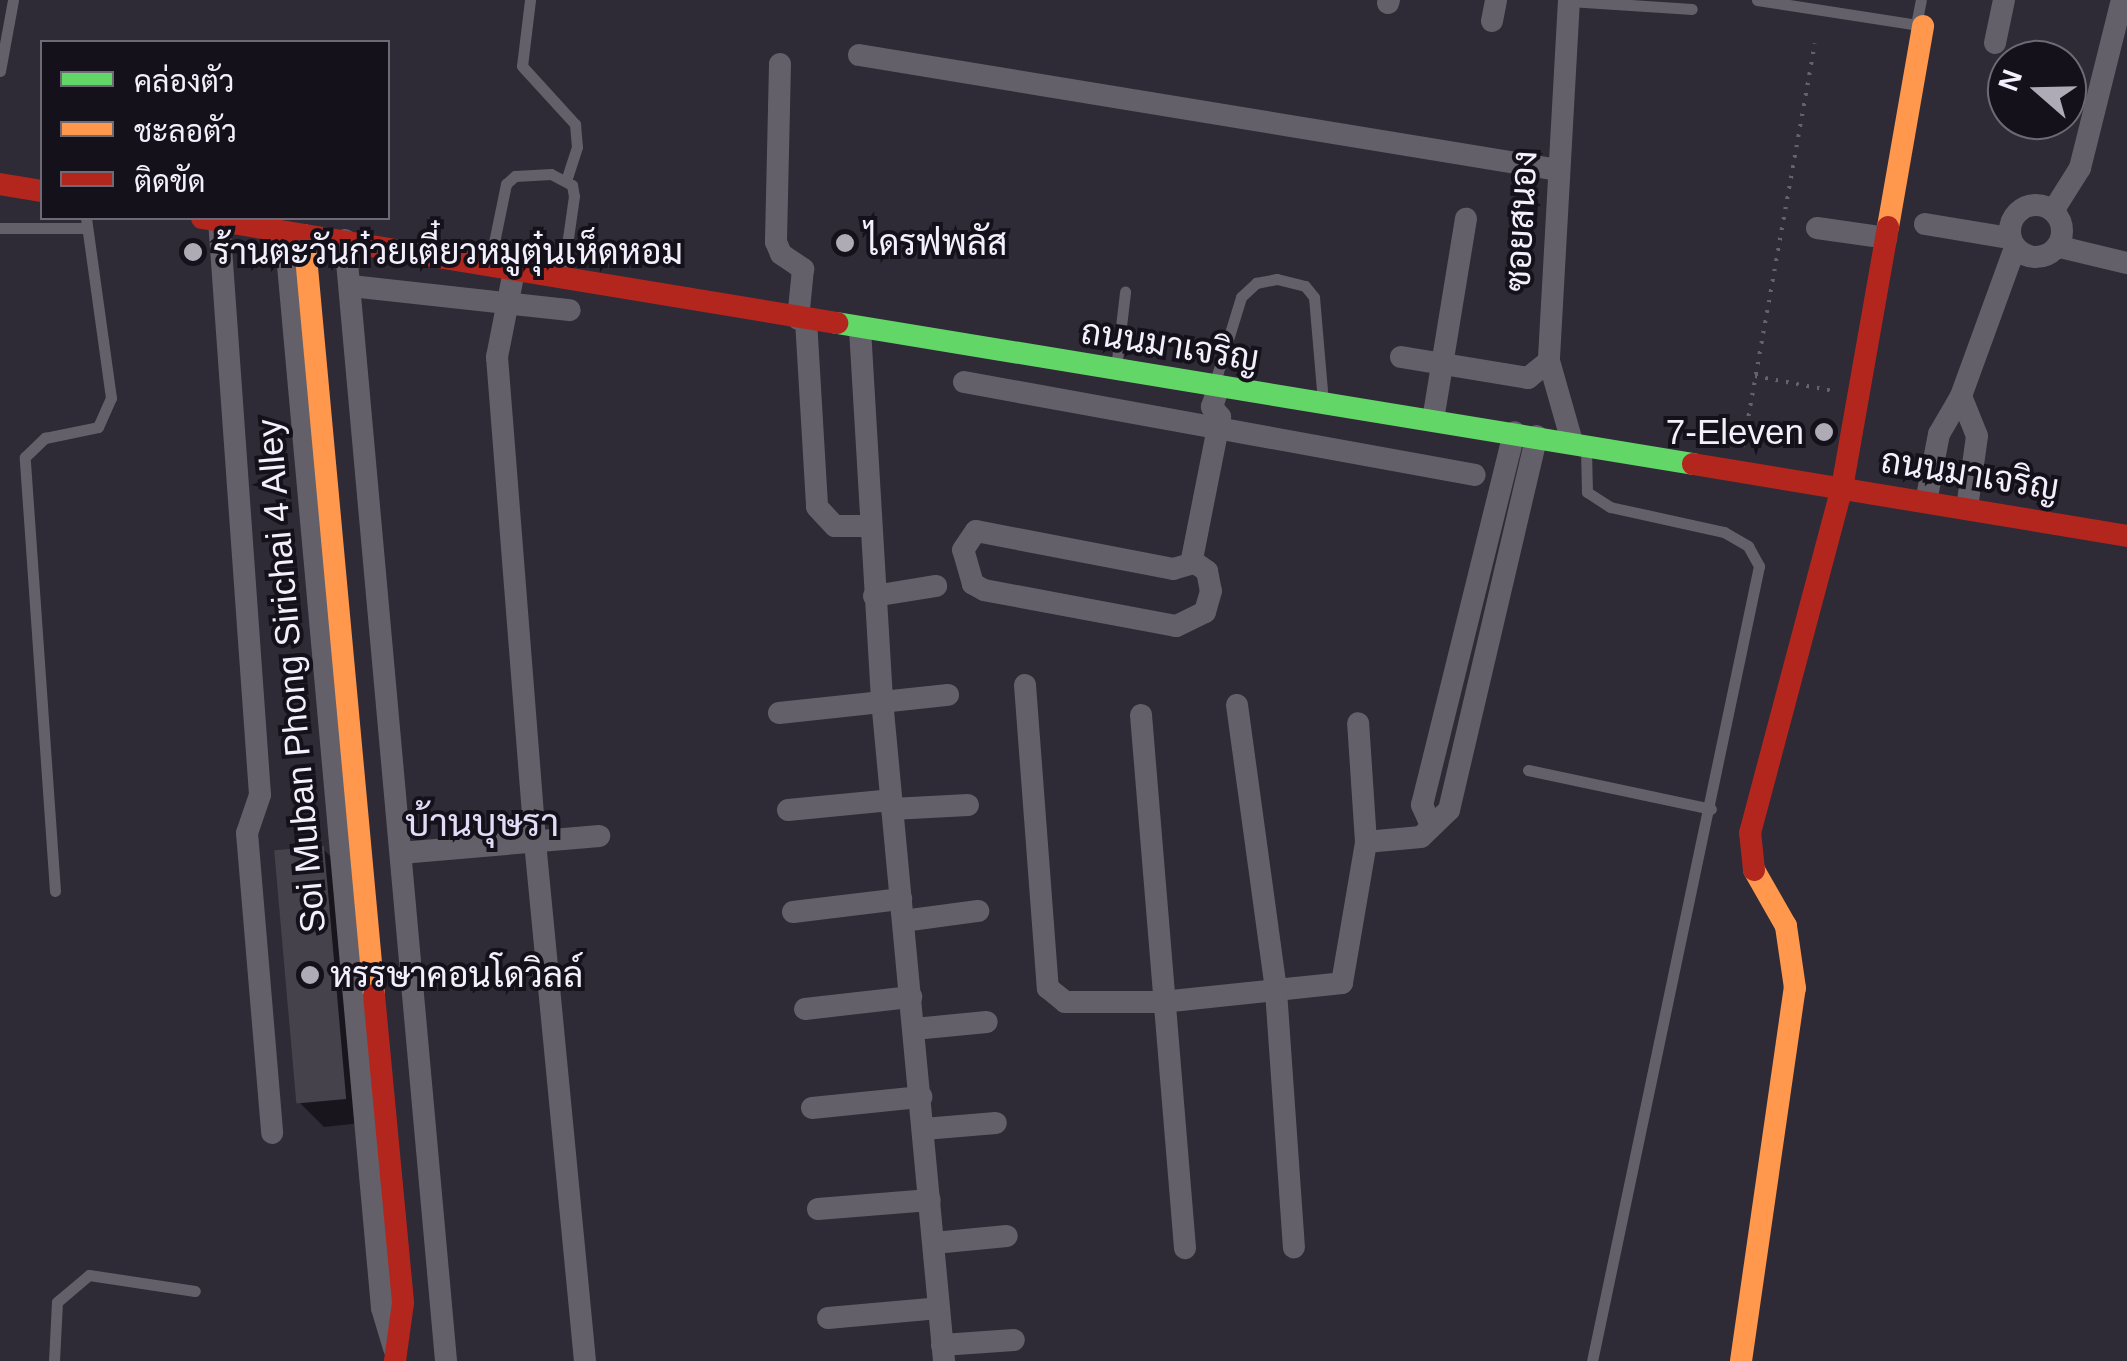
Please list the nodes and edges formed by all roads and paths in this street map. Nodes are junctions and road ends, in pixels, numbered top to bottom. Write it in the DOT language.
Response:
graph roads {
  1 [pos="13,0"];
  2 [pos="530,0"];
  3 [pos="1757,0"];
  4 [pos="1921,0"];
  5 [pos="2004,0"];
  6 [pos="2122,0"];
  7 [pos="1569,1"];
  8 [pos="1810,4"];
  9 [pos="1692,8"];
  10 [pos="1920,25"];
  11 [pos="1996,40"];
  12 [pos="1815,44"];
  13 [pos="860,55"];
  14 [pos="780,64"];
  15 [pos="0,71"];
  16 [pos="1558,170"];
  17 [pos="566,180"];
  18 [pos="0,184"];
  19 [pos="40,191"];
  20 [pos="2053,211"];
  21 [pos="1466,219"];
  22 [pos="211,220"];
  23 [pos="217,220"];
  24 [pos="85,223"];
  25 [pos="1926,224"];
  26 [pos="0,228"];
  27 [pos="1817,228"];
  28 [pos="295,234"];
  29 [pos="1886,238"];
  30 [pos="346,240"];
  31 [pos="2013,243"];
  32 [pos="2060,247"];
  33 [pos="2127,263"];
  34 [pos="490,266"];
  35 [pos="514,271"];
  36 [pos="562,279"];
  37 [pos="351,286"];
  38 [pos="1125,292"];
  39 [pos="506,300"];
  40 [pos="570,310"];
  41 [pos="802,320"];
  42 [pos="860,329"];
  43 [pos="1401,356"];
  44 [pos="1549,361"];
  45 [pos="1444,364"];
  46 [pos="1116,372"];
  47 [pos="1756,376"];
  48 [pos="964,382"];
  49 [pos="1223,390"];
  50 [pos="1858,395"];
  51 [pos="1961,396"];
  52 [pos="1323,404"];
  53 [pos="1433,420"];
  54 [pos="1218,423"];
  55 [pos="1525,434"];
  56 [pos="1579,443"];
  57 [pos="1739,470"];
  58 [pos="1474,475"];
  59 [pos="1842,488"];
  60 [pos="1926,502"];
  61 [pos="1967,508"];
  62 [pos="869,526"];
  63 [pos="2127,536"];
  64 [pos="1194,562"];
  65 [pos="936,586"];
  66 [pos="874,596"];
  67 [pos="1025,685"];
  68 [pos="948,694"];
  69 [pos="882,700"];
  70 [pos="1237,704"];
  71 [pos="779,713"];
  72 [pos="1141,715"];
  73 [pos="1358,723"];
  74 [pos="1528,770"];
  75 [pos="892,804"];
  76 [pos="968,805"];
  77 [pos="788,810"];
  78 [pos="1711,810"];
  79 [pos="600,836"];
  80 [pos="535,842"];
  81 [pos="1366,842"];
  82 [pos="401,854"];
  83 [pos="354,858"];
  84 [pos="55,891"];
  85 [pos="902,910"];
  86 [pos="793,912"];
  87 [pos="978,912"];
  88 [pos="1276,991"];
  89 [pos="911,998"];
  90 [pos="1162,1002"];
  91 [pos="804,1009"];
  92 [pos="987,1022"];
  93 [pos="914,1029"];
  94 [pos="920,1097"];
  95 [pos="812,1108"];
  96 [pos="996,1124"];
  97 [pos="924,1129"];
  98 [pos="272,1133"];
  99 [pos="930,1200"];
  100 [pos="818,1209"];
  101 [pos="1008,1236"];
  102 [pos="934,1243"];
  103 [pos="1294,1247"];
  104 [pos="1186,1248"];
  105 [pos="195,1291"];
  106 [pos="939,1308"];
  107 [pos="828,1318"];
  108 [pos="1014,1340"];
  109 [pos="943,1353"];
  110 [pos="395,1356"];
  111 [pos="54,1361"];
  112 [pos="446,1361"];
  113 [pos="585,1361"];
  114 [pos="1592,1361"];
  115 [pos="1741,1361"];
  1 -- 15 [label="lane"];
  2 -- 17 [label="lane"];
  3 -- 8 [label="lane"];
  4 -- 10 [label="lane"];
  5 -- 11 [label="street"];
  6 -- 20 [label="street"];
  7 -- 9 [label="lane"];
  7 -- 16 [label="street, ซอยสนอง"];
  8 -- 10 [label="lane"];
  10 -- 29 [label="main road"];
  12 -- 47 [label="path"];
  13 -- 16 [label="street"];
  14 -- 41 [label="street"];
  16 -- 44 [label="street, ซอยสนอง"];
  17 -- 34 [label="lane"];
  17 -- 36 [label="lane"];
  18 -- 19 [label="main road"];
  20 -- 31 [label="street"];
  20 -- 32 [label="street"];
  21 -- 45 [label="street"];
  22 -- 98 [label="street"];
  23 -- 28 [label="main road, ถนนมาเจริญ"];
  24 -- 26 [label="lane"];
  24 -- 84 [label="lane"];
  25 -- 31 [label="street"];
  27 -- 29 [label="street"];
  28 -- 30 [label="main road, ถนนมาเจริญ"];
  28 -- 83 [label="street, Soi Muban Phong Sirichai 4 Alley"];
  29 -- 50 [label="main road"];
  30 -- 34 [label="main road, ถนนมาเจริญ"];
  30 -- 37 [label="street"];
  31 -- 32 [label="street"];
  31 -- 51 [label="street"];
  32 -- 33 [label="street"];
  34 -- 35 [label="main road, ถนนมาเจริญ"];
  35 -- 36 [label="main road, ถนนมาเจริญ"];
  35 -- 39 [label="street"];
  36 -- 41 [label="main road, ถนนมาเจริญ"];
  37 -- 39 [label="street"];
  37 -- 82 [label="street"];
  38 -- 46 [label="lane"];
  39 -- 40 [label="street"];
  39 -- 80 [label="street"];
  41 -- 42 [label="main road, ถนนมาเจริญ"];
  41 -- 62 [label="street"];
  42 -- 46 [label="main road, ถนนมาเจริญ"];
  42 -- 62 [label="street"];
  43 -- 45 [label="street"];
  44 -- 45 [label="street"];
  44 -- 56 [label="street, ซอยสนอง"];
  45 -- 53 [label="street"];
  46 -- 49 [label="main road, ถนนมาเจริญ"];
  47 -- 50 [label="path"];
  47 -- 57 [label="path"];
  48 -- 54 [label="street"];
  49 -- 52 [label="main road, ถนนมาเจริญ"];
  49 -- 52 [label="lane"];
  49 -- 54 [label="street"];
  50 -- 59 [label="main road"];
  51 -- 60 [label="street"];
  51 -- 61 [label="street"];
  52 -- 53 [label="main road, ถนนมาเจริญ"];
  53 -- 55 [label="main road, ถนนมาเจริญ"];
  54 -- 58 [label="street"];
  54 -- 64 [label="street"];
  55 -- 56 [label="main road, ถนนมาเจริญ"];
  55 -- 81 [label="street"];
  56 -- 57 [label="main road, ถนนมาเจริญ"];
  56 -- 78 [label="lane"];
  57 -- 59 [label="main road, ถนนมาเจริญ"];
  59 -- 60 [label="main road, ถนนมาเจริญ"];
  59 -- 115 [label="main road"];
  60 -- 61 [label="main road, ถนนมาเจริญ"];
  61 -- 63 [label="main road, ถนนมาเจริญ"];
  62 -- 66 [label="street"];
  64 -- 64 [label="street"];
  65 -- 66 [label="street"];
  66 -- 69 [label="street"];
  67 -- 90 [label="street"];
  68 -- 69 [label="street"];
  69 -- 71 [label="street"];
  69 -- 75 [label="street"];
  70 -- 88 [label="street"];
  72 -- 90 [label="street"];
  73 -- 81 [label="street"];
  74 -- 78 [label="lane"];
  75 -- 76 [label="street"];
  75 -- 77 [label="street"];
  75 -- 85 [label="street"];
  78 -- 114 [label="lane"];
  79 -- 80 [label="street"];
  80 -- 82 [label="street"];
  80 -- 113 [label="street"];
  81 -- 88 [label="street"];
  82 -- 112 [label="street"];
  83 -- 110 [label="main road, Soi Muban Phong Sirichai 4 Alley"];
  85 -- 86 [label="street"];
  85 -- 87 [label="street"];
  85 -- 89 [label="street"];
  88 -- 90 [label="street"];
  88 -- 103 [label="street"];
  89 -- 91 [label="street"];
  89 -- 93 [label="street"];
  90 -- 104 [label="street"];
  92 -- 93 [label="street"];
  93 -- 94 [label="street"];
  94 -- 95 [label="street"];
  94 -- 97 [label="street"];
  96 -- 97 [label="street"];
  97 -- 99 [label="street"];
  99 -- 100 [label="street"];
  99 -- 102 [label="street"];
  101 -- 102 [label="street"];
  102 -- 106 [label="street"];
  105 -- 111 [label="lane"];
  106 -- 107 [label="street"];
  106 -- 109 [label="street"];
  108 -- 109 [label="street"];
}
